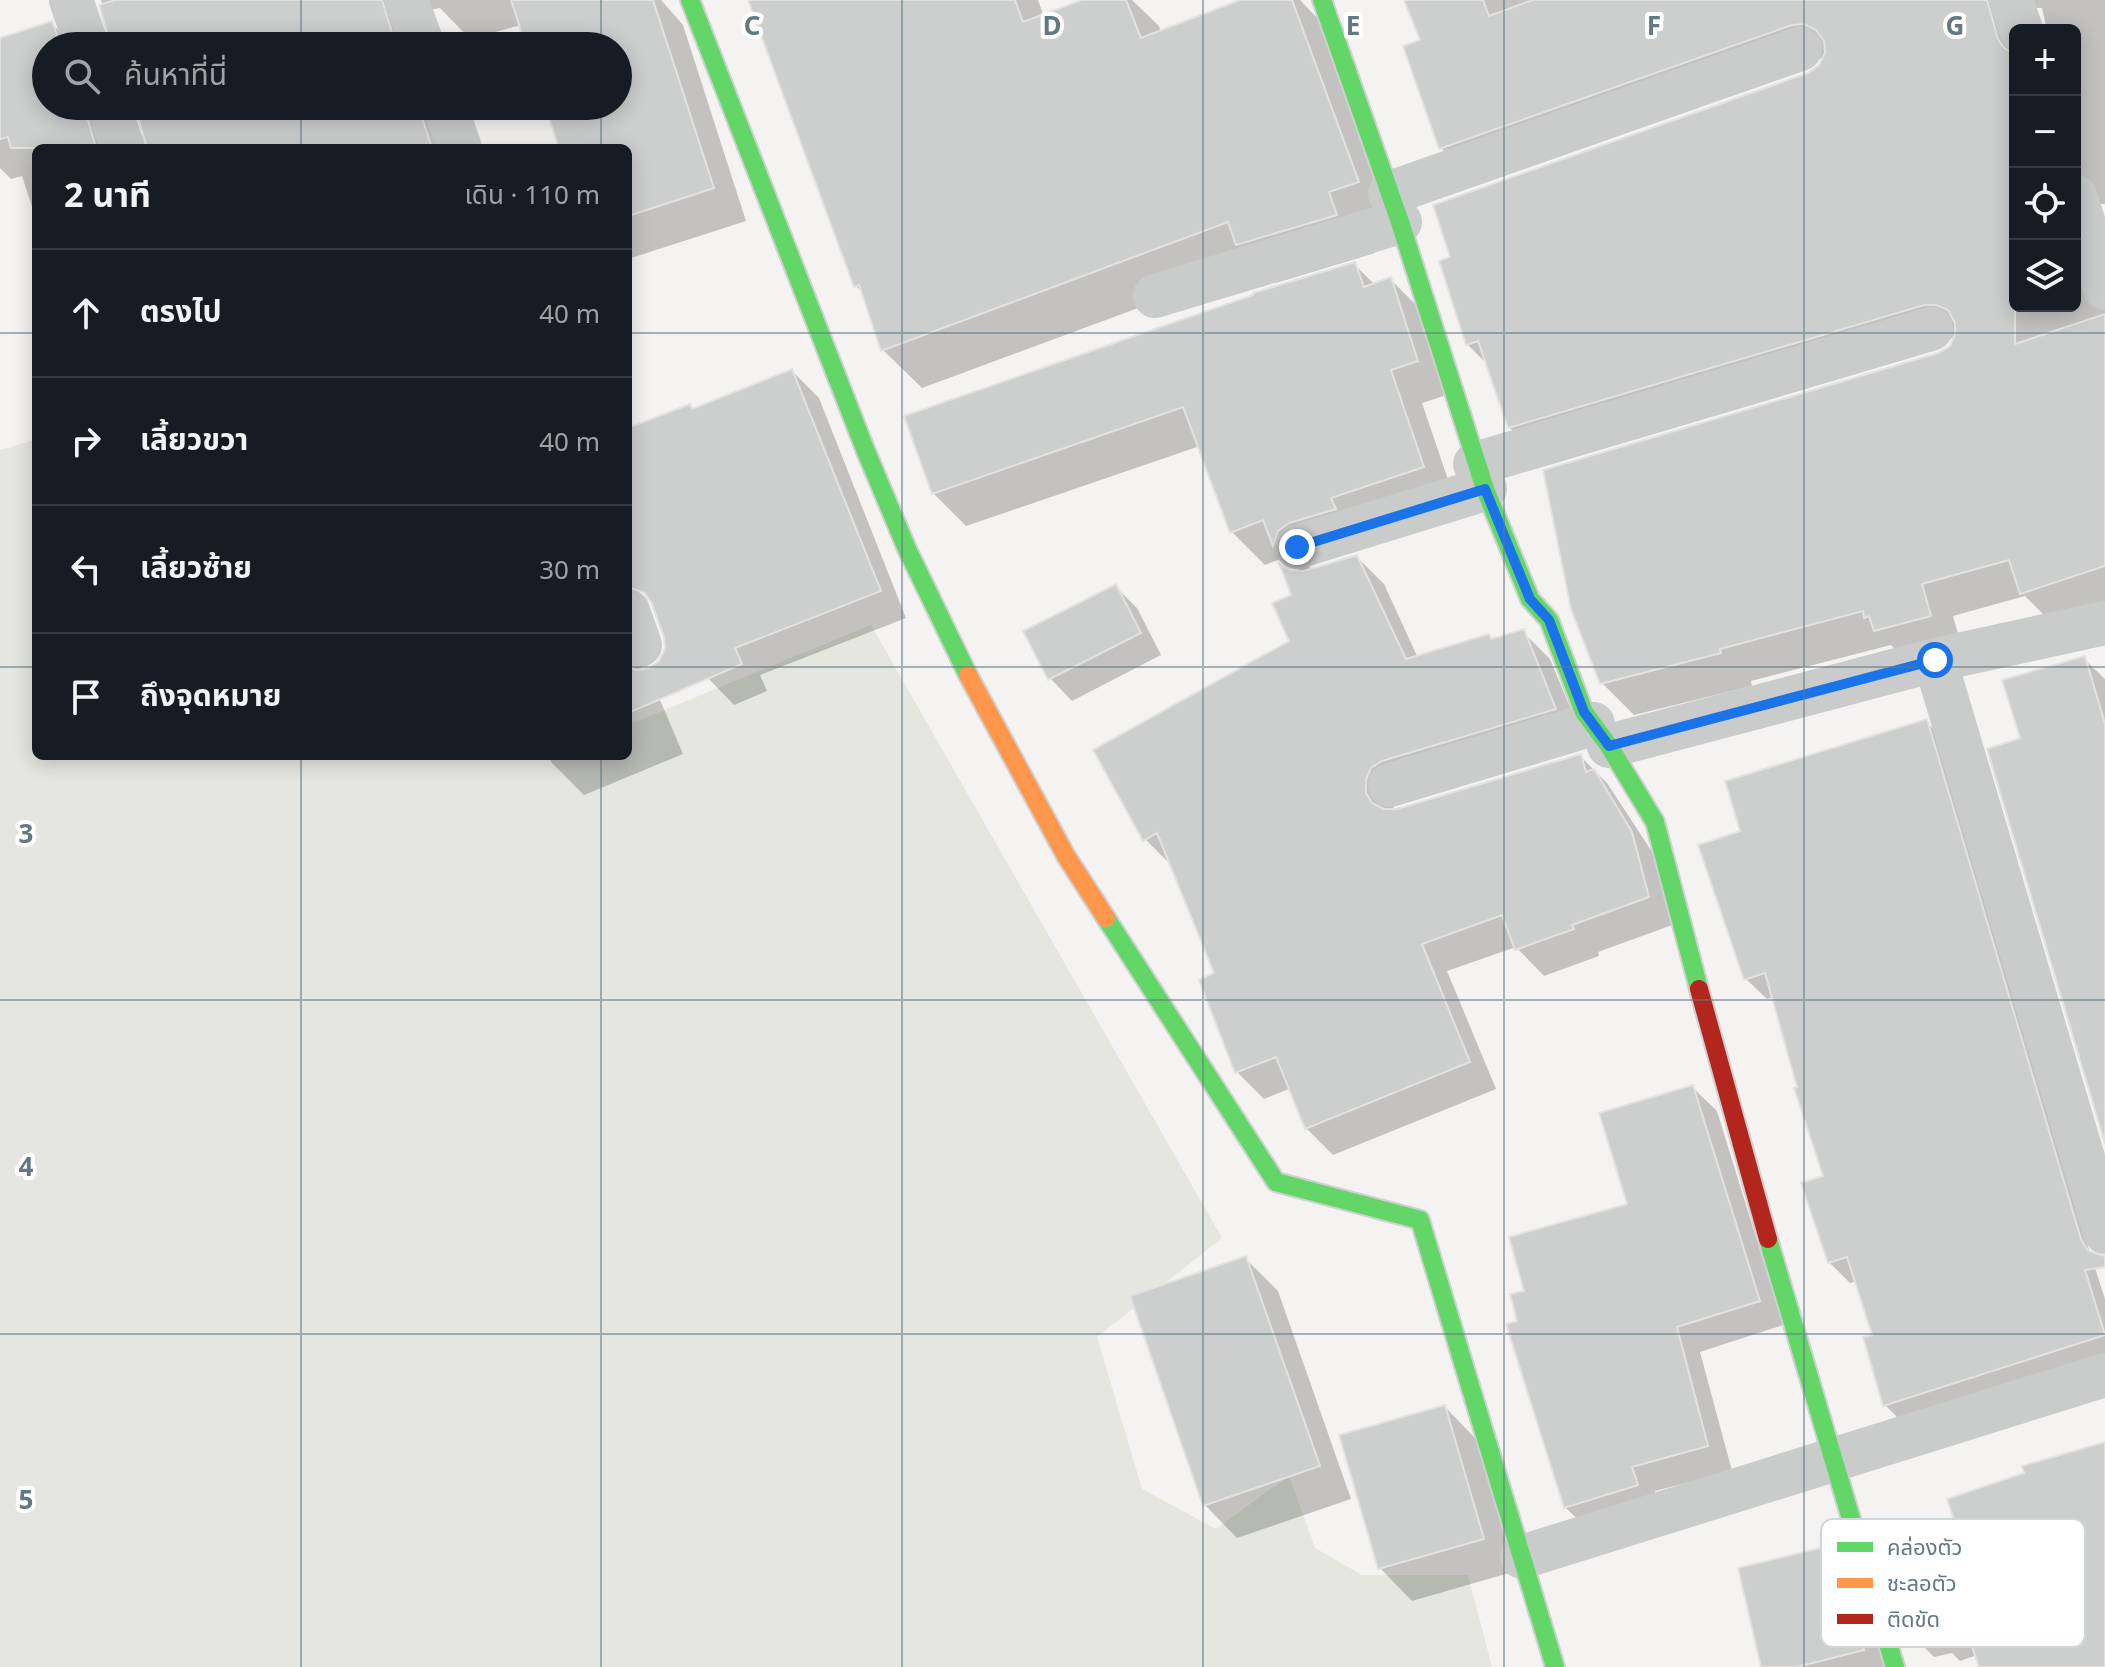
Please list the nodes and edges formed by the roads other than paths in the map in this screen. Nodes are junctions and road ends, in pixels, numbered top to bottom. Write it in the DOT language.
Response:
graph roads {
  1 [pos="71,0"];
  2 [pos="406,0"];
  3 [pos="690,0"];
  4 [pos="1322,0"];
  5 [pos="2011,0"];
  6 [pos="2019,24"];
  7 [pos="82,32"];
  8 [pos="418,32"];
  9 [pos="1800,49"];
  10 [pos="113,120"];
  11 [pos="450,120"];
  12 [pos="122,144"];
  13 [pos="459,144"];
  14 [pos="1395,208"];
  15 [pos="2081,214"];
  16 [pos="2105,288"];
  17 [pos="1155,296"];
  18 [pos="1931,329"];
  19 [pos="1480,476"];
  20 [pos="1297,547"];
  21 [pos="2105,623"];
  22 [pos="1935,660"];
  23 [pos="1601,735"];
  24 [pos="1390,785"];
  25 [pos="2105,1232"];
  26 [pos="2105,1375"];
  27 [pos="1833,1461"];
  28 [pos="1850,1519"];
  29 [pos="1522,1557"];
  30 [pos="1889,1647"];
  31 [pos="1555,1667"];
  32 [pos="1895,1667"];
  1 -- 7 [label="street"];
  2 -- 8 [label="street"];
  3 -- 29 [label="street"];
  4 -- 14 [label="street"];
  5 -- 6 [label="street"];
  9 -- 14 [label="street"];
  10 -- 12 [label="street"];
  11 -- 13 [label="street"];
  14 -- 17 [label="street"];
  14 -- 19 [label="street"];
  15 -- 16 [label="street"];
  18 -- 19 [label="street"];
  19 -- 20 [label="street"];
  19 -- 23 [label="street"];
  21 -- 22 [label="street"];
  22 -- 23 [label="street"];
  22 -- 25 [label="street"];
  23 -- 24 [label="street"];
  23 -- 27 [label="street"];
  26 -- 27 [label="street"];
  27 -- 28 [label="street"];
  27 -- 29 [label="street"];
  29 -- 31 [label="street"];
  30 -- 32 [label="street"];
}
